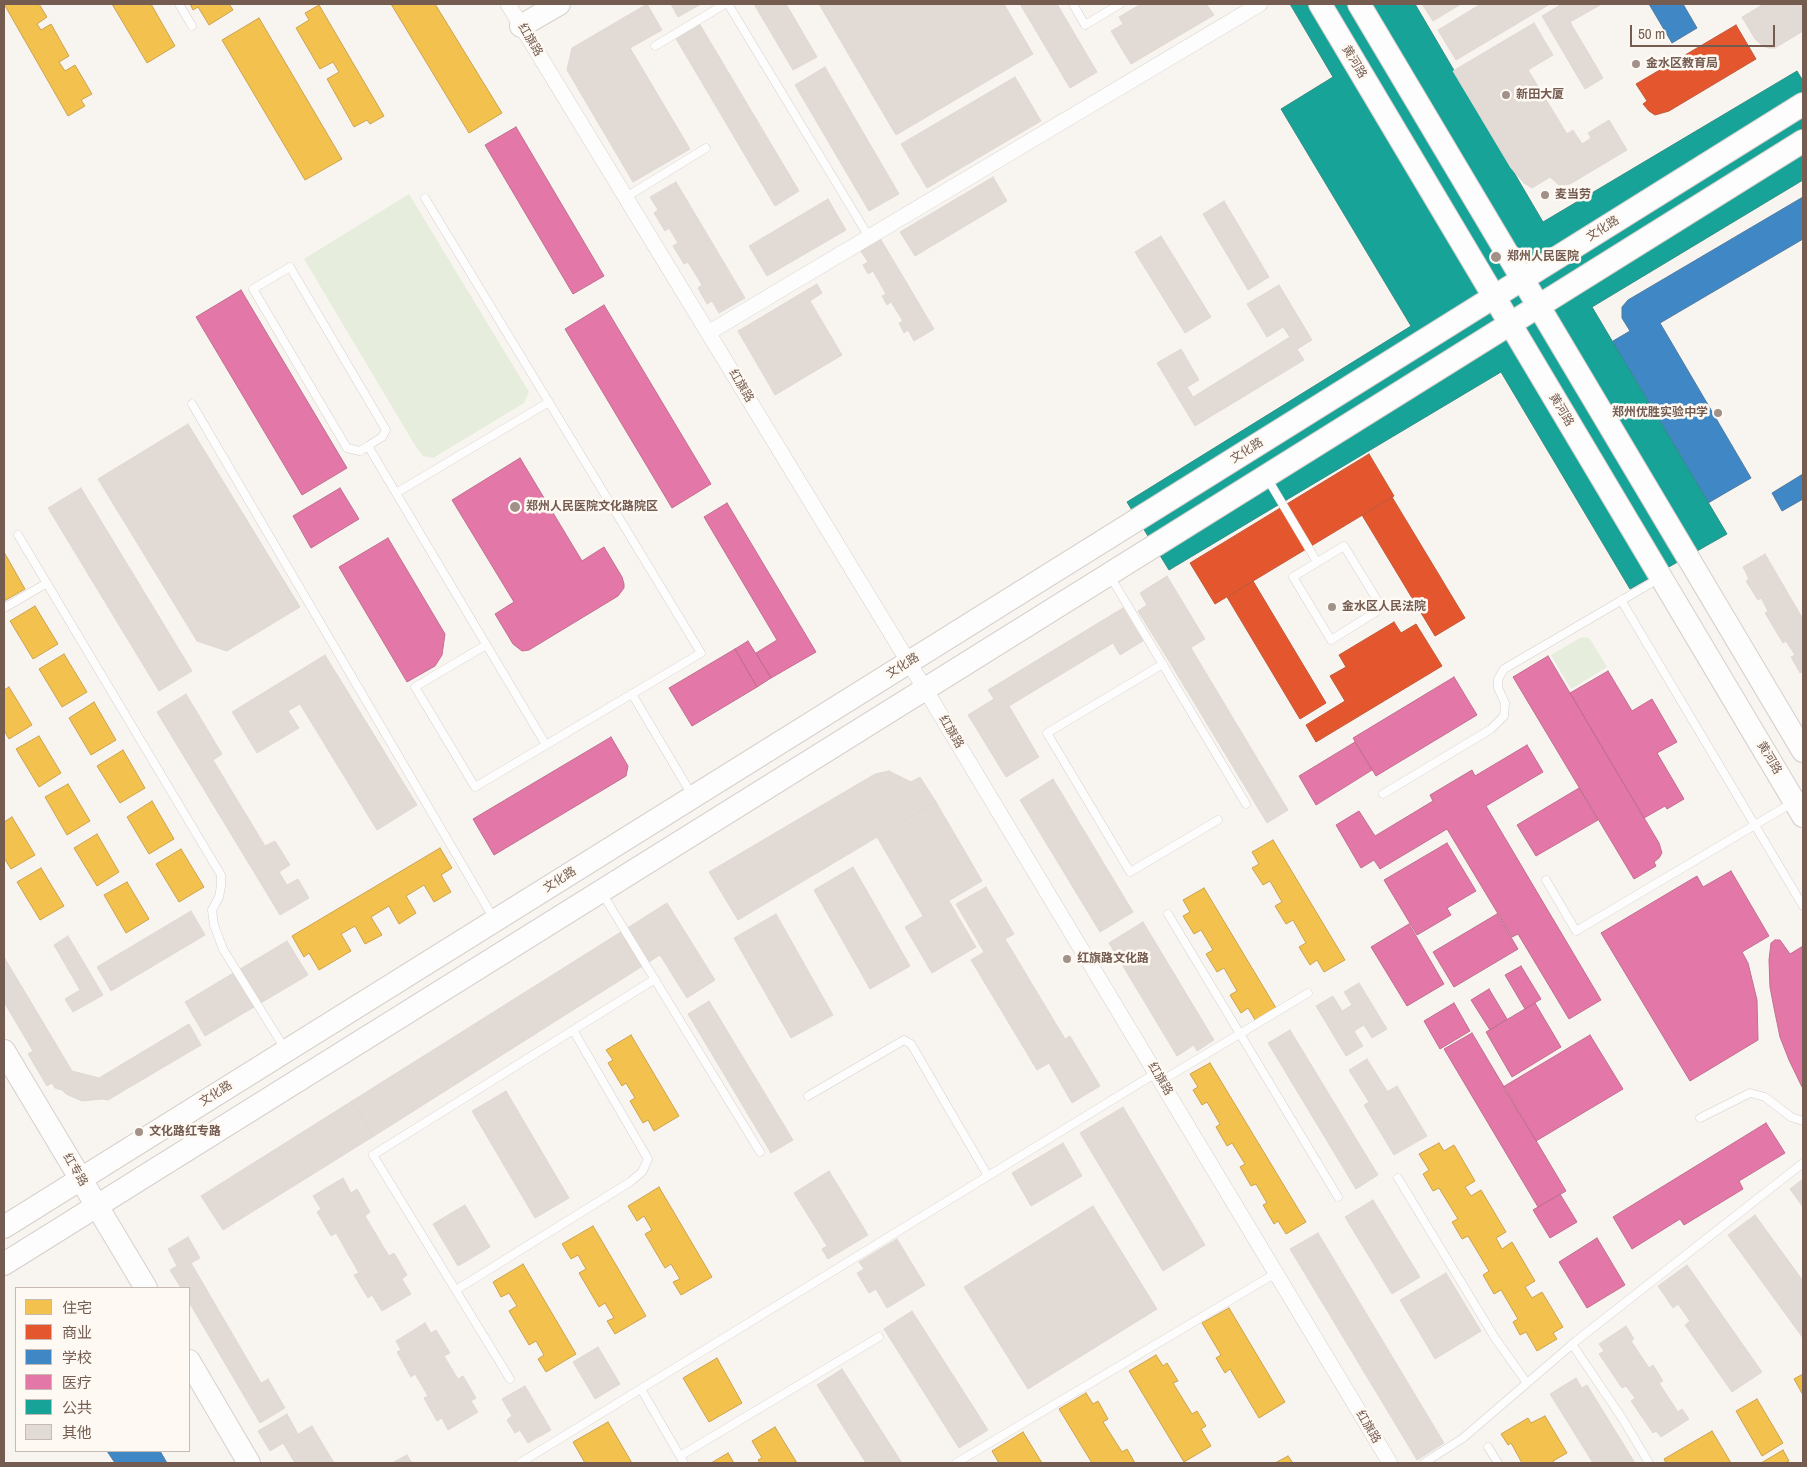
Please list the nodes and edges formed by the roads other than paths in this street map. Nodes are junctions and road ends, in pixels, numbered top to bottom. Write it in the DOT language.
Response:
graph roads {
  1 [pos="179,4"];
  2 [pos="508,4"];
  3 [pos="559,4"];
  4 [pos="726,4"];
  5 [pos="1073,4"];
  6 [pos="1120,4"];
  7 [pos="1260,4"];
  8 [pos="1320,4"];
  9 [pos="1359,4"];
  10 [pos="192,26"];
  11 [pos="521,26"];
  12 [pos="655,46"];
  13 [pos="1803,104"];
  14 [pos="1803,141"];
  15 [pos="706,148"];
  16 [pos="425,198"];
  17 [pos="626,198"];
  18 [pos="869,237"];
  19 [pos="1523,279"];
  20 [pos="1494,297"];
  21 [pos="1539,306"];
  22 [pos="1510,324"];
  23 [pos="708,333"];
  24 [pos="549,402"];
  25 [pos="192,404"];
  26 [pos="368,446"];
  27 [pos="1266,476"];
  28 [pos="396,493"];
  29 [pos="18,536"];
  30 [pos="1317,562"];
  31 [pos="1109,574"];
  32 [pos="1661,577"];
  33 [pos="47,582"];
  34 [pos="1621,600"];
  35 [pos="4,608"];
  36 [pos="486,645"];
  37 [pos="909,662"];
  38 [pos="1162,664"];
  39 [pos="925,689"];
  40 [pos="632,694"];
  41 [pos="546,745"];
  42 [pos="1803,751"];
  43 [pos="1383,794"];
  44 [pos="693,797"];
  45 [pos="1246,804"];
  46 [pos="1799,809"];
  47 [pos="1218,820"];
  48 [pos="1755,825"];
  49 [pos="1546,880"];
  50 [pos="601,891"];
  51 [pos="1803,906"];
  52 [pos="1168,914"];
  53 [pos="495,920"];
  54 [pos="655,979"];
  55 [pos="1308,993"];
  56 [pos="573,1030"];
  57 [pos="1240,1034"];
  58 [pos="4,1051"];
  59 [pos="286,1051"];
  60 [pos="1158,1077"];
  61 [pos="808,1096"];
  62 [pos="1700,1118"];
  63 [pos="1803,1121"];
  64 [pos="760,1152"];
  65 [pos="1803,1163"];
  66 [pos="988,1176"];
  67 [pos="1398,1178"];
  68 [pos="81,1179"];
  69 [pos="1338,1197"];
  70 [pos="97,1206"];
  71 [pos="4,1227"];
  72 [pos="4,1264"];
  73 [pos="1276,1273"];
  74 [pos="145,1287"];
  75 [pos="456,1290"];
  76 [pos="879,1337"];
  77 [pos="1572,1344"];
  78 [pos="190,1363"];
  79 [pos="510,1379"];
  80 [pos="1527,1383"];
  81 [pos="641,1389"];
  82 [pos="1488,1447"];
  83 [pos="682,1460"];
  84 [pos="249,1463"];
  85 [pos="520,1463"];
  86 [pos="956,1463"];
  87 [pos="1390,1463"];
  88 [pos="1424,1463"];
  89 [pos="1498,1463"];
  90 [pos="1649,1463"];
  1 -- 10 [label="lane"];
  2 -- 11 [label="street, 红旗路"];
  3 -- 11 [label="main road"];
  4 -- 12 [label="lane"];
  4 -- 18 [label="lane"];
  5 -- 6 [label="lane"];
  7 -- 18 [label="street"];
  8 -- 20 [label="main road, 黄河路"];
  9 -- 19 [label="main road"];
  11 -- 17 [label="street, 红旗路"];
  13 -- 19 [label="main road, 文化路"];
  14 -- 21 [label="main road"];
  15 -- 17 [label="lane"];
  16 -- 24 [label="lane"];
  17 -- 23 [label="street, 红旗路"];
  18 -- 23 [label="street"];
  19 -- 20 [label="main road, 文化路"];
  19 -- 21 [label="main road"];
  20 -- 22 [label="main road, 黄河路"];
  20 -- 37 [label="main road, 文化路"];
  21 -- 22 [label="main road"];
  21 -- 42 [label="main road"];
  22 -- 27 [label="main road"];
  22 -- 32 [label="main road, 黄河路"];
  23 -- 37 [label="street, 红旗路"];
  24 -- 28 [label="lane"];
  24 -- 40 [label="lane"];
  25 -- 53 [label="lane"];
  26 -- 26 [label="lane"];
  26 -- 28 [label="lane"];
  27 -- 30 [label="lane"];
  27 -- 31 [label="main road"];
  28 -- 36 [label="lane"];
  29 -- 33 [label="lane"];
  30 -- 30 [label="lane"];
  31 -- 38 [label="lane"];
  31 -- 39 [label="main road"];
  32 -- 34 [label="lane"];
  32 -- 46 [label="main road, 黄河路"];
  33 -- 35 [label="lane"];
  33 -- 59 [label="lane"];
  34 -- 43 [label="lane"];
  34 -- 48 [label="lane"];
  36 -- 41 [label="lane"];
  36 -- 41 [label="lane"];
  37 -- 39 [label="street, 红旗路"];
  37 -- 44 [label="main road, 文化路"];
  38 -- 45 [label="lane"];
  38 -- 47 [label="lane"];
  39 -- 50 [label="main road"];
  39 -- 60 [label="street, 红旗路"];
  40 -- 41 [label="lane"];
  40 -- 44 [label="lane"];
  44 -- 53 [label="main road, 文化路"];
  46 -- 48 [label="lane"];
  48 -- 49 [label="lane"];
  48 -- 51 [label="lane"];
  50 -- 54 [label="lane"];
  50 -- 70 [label="main road"];
  52 -- 57 [label="lane"];
  53 -- 59 [label="main road, 文化路"];
  54 -- 56 [label="lane"];
  54 -- 64 [label="lane"];
  55 -- 57 [label="lane"];
  56 -- 75 [label="lane"];
  56 -- 75 [label="lane"];
  57 -- 60 [label="lane"];
  57 -- 69 [label="lane"];
  58 -- 68 [label="main road, 红专路"];
  59 -- 68 [label="main road, 文化路"];
  60 -- 66 [label="lane"];
  60 -- 73 [label="street, 红旗路"];
  61 -- 66 [label="lane"];
  62 -- 63 [label="lane"];
  65 -- 77 [label="lane"];
  66 -- 81 [label="lane"];
  67 -- 80 [label="lane"];
  68 -- 70 [label="main road, 红专路"];
  68 -- 71 [label="main road, 文化路"];
  70 -- 72 [label="main road"];
  70 -- 74 [label="main road, 红专路"];
  73 -- 86 [label="lane"];
  73 -- 87 [label="street, 红旗路"];
  75 -- 79 [label="lane"];
  76 -- 83 [label="lane"];
  77 -- 80 [label="lane"];
  77 -- 90 [label="lane"];
  78 -- 84 [label="main road"];
  80 -- 88 [label="lane"];
  81 -- 83 [label="lane"];
  81 -- 85 [label="lane"];
  82 -- 89 [label="lane"];
}
